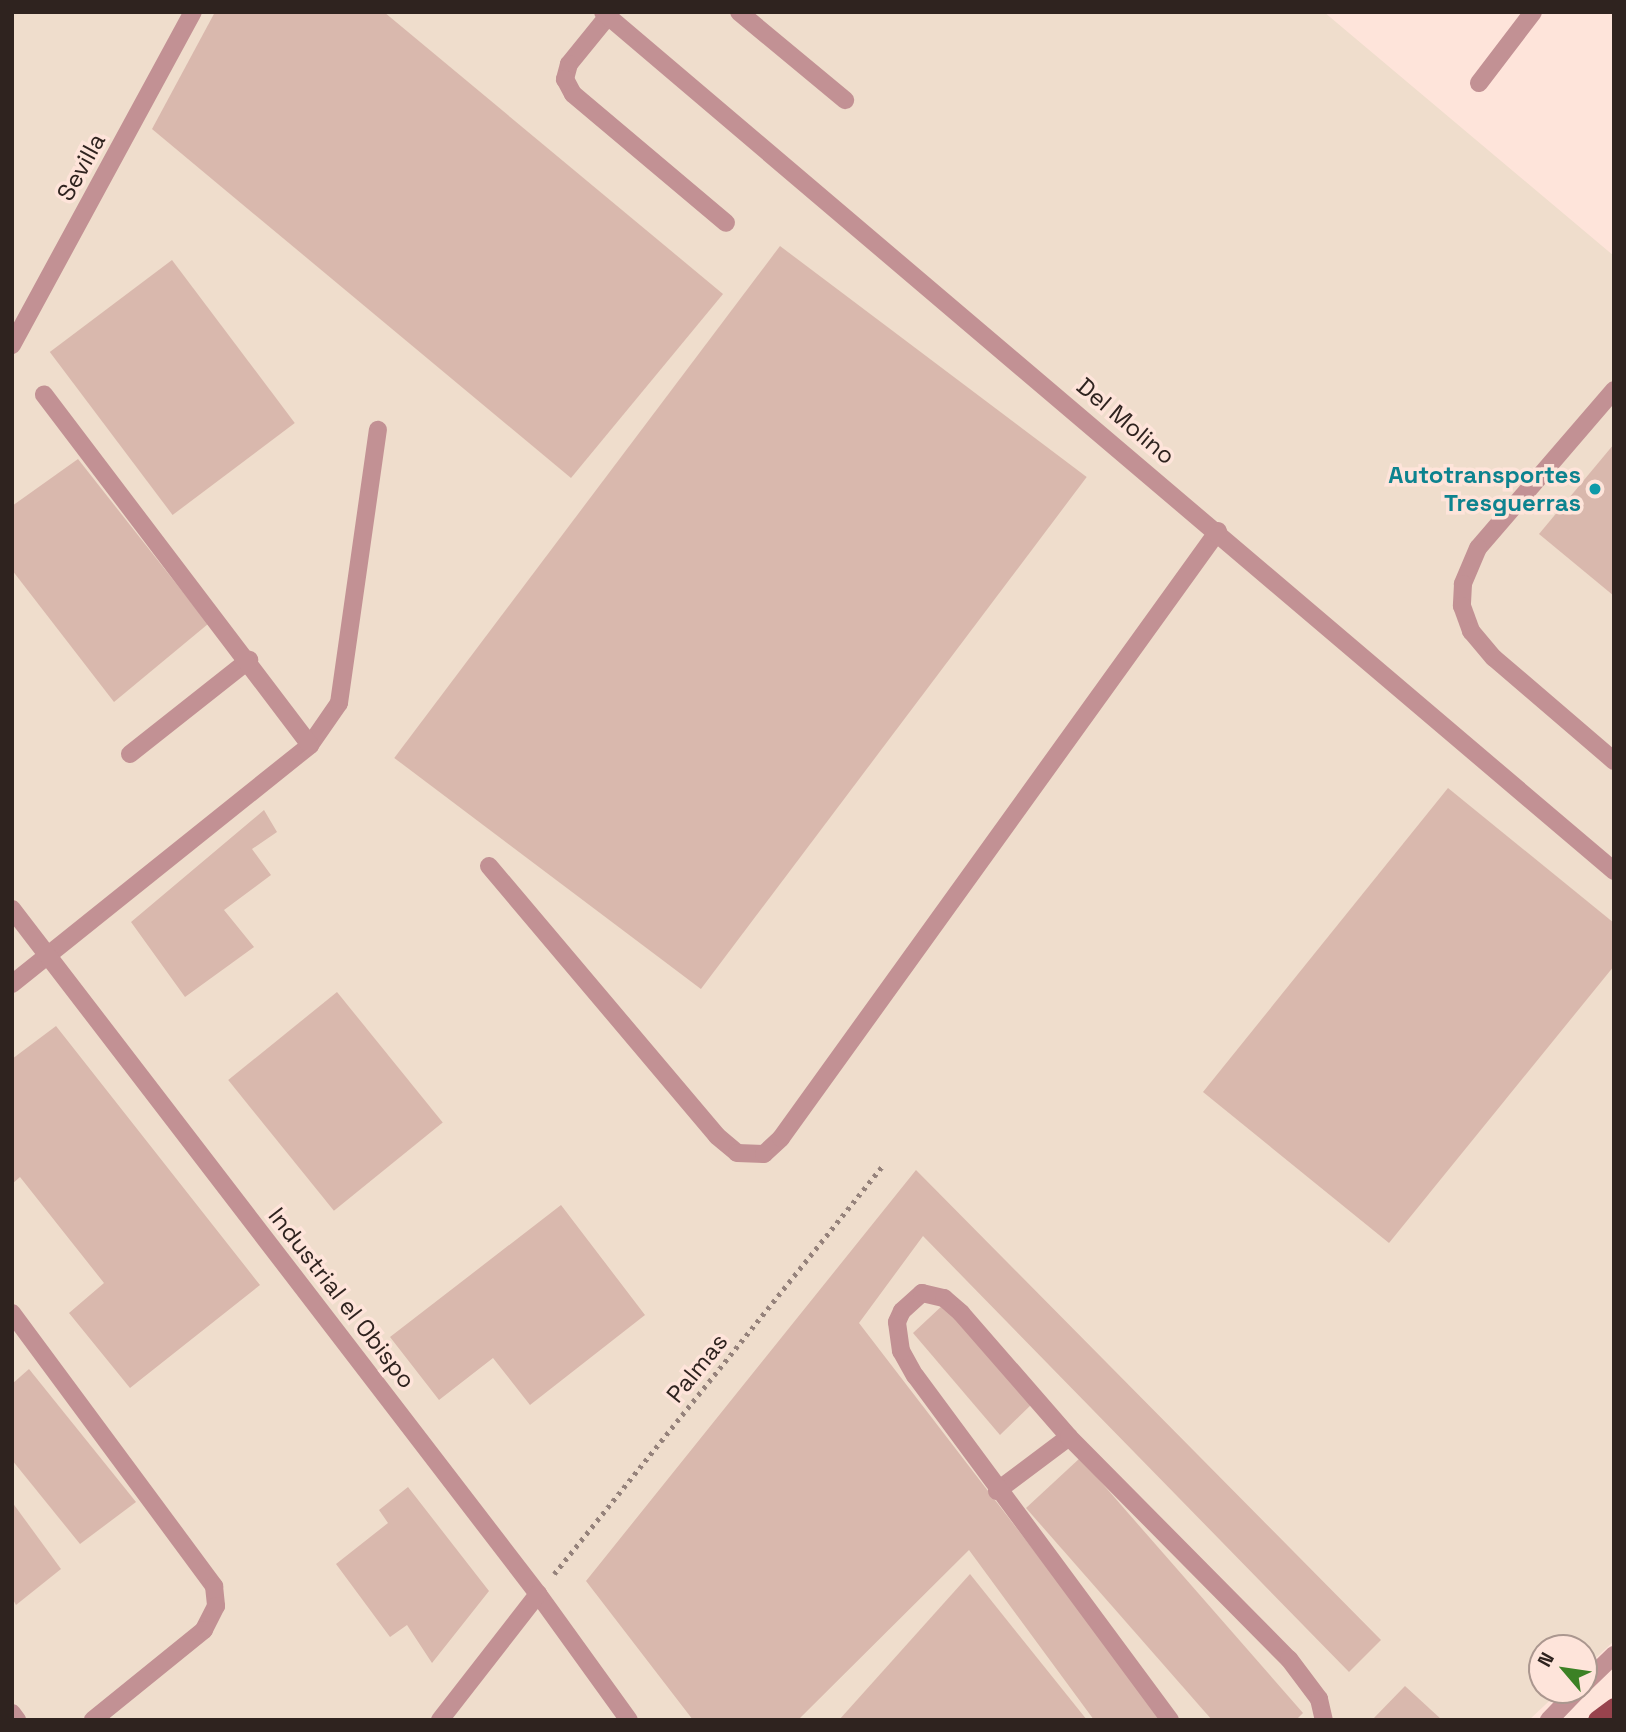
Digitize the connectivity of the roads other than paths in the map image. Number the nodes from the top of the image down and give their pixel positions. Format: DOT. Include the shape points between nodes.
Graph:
graph roads {
  1 [pos="193,12"];
  2 [pos="739,12"];
  3 [pos="1533,12"];
  4 [pos="606,14"];
  5 [pos="1479,83"];
  6 [pos="845,100"];
  7 [pos="726,223"];
  8 [pos="12,345"];
  9 [pos="1614,390"];
  10 [pos="44,395"];
  11 [pos="378,430"];
  12 [pos="1218,531"];
  13 [pos="248,660"];
  14 [pos="310,745"];
  15 [pos="130,754"];
  16 [pos="1614,761"];
  17 [pos="489,866"];
  18 [pos="1614,871"];
  19 [pos="12,909"];
  20 [pos="47,956"];
  21 [pos="12,984"];
  22 [pos="12,1313"];
  23 [pos="1069,1437"];
  24 [pos="997,1491"];
  25 [pos="538,1594"];
  26 [pos="1614,1655"];
  27 [pos="1598,1670"];
  28 [pos="1564,1704"];
  29 [pos="1614,1707"];
  30 [pos="12,1713"];
  31 [pos="17,1720"];
  32 [pos="93,1720"];
  33 [pos="440,1720"];
  34 [pos="629,1720"];
  35 [pos="1170,1720"];
  36 [pos="1324,1720"];
  37 [pos="1549,1720"];
  38 [pos="1597,1720"];
  1 -- 8 [label="street, Sevilla"];
  2 -- 6 [label="street"];
  3 -- 5 [label="street"];
  4 -- 7 [label="street" via="569,64 565,79 573,94"];
  4 -- 12 [label="street, Del Molino"];
  9 -- 16 [label="street" via="1478,548 1465,574 1462,606 1471,631 1494,658"];
  10 -- 13 [label="street"];
  11 -- 14 [label="street" via="339,703"];
  12 -- 17 [label="street" via="781,1138 764,1154 737,1153 718,1136"];
  12 -- 18 [label="street, Del Molino" via="1402,694"];
  13 -- 14 [label="street"];
  13 -- 15 [label="street"];
  14 -- 20 [label="street"];
  19 -- 20 [label="street, Industrial el Obispo"];
  20 -- 21 [label="street"];
  20 -- 25 [label="street, Industrial el Obispo"];
  22 -- 32 [label="street" via="214,1586 216,1606 204,1630"];
  23 -- 24 [label="street"];
  23 -- 24 [label="street" via="944,1298 922,1293 897,1322 901,1352"];
  23 -- 36 [label="street" via="1289,1659 1319,1699"];
  24 -- 35 [label="street"];
  25 -- 33 [label="street"];
  25 -- 34 [label="street, Industrial el Obispo"];
  26 -- 27 [label="street"];
  28 -- 37 [label="street"];
  29 -- 38 [label="main road"];
  30 -- 31 [label="street"];
}
